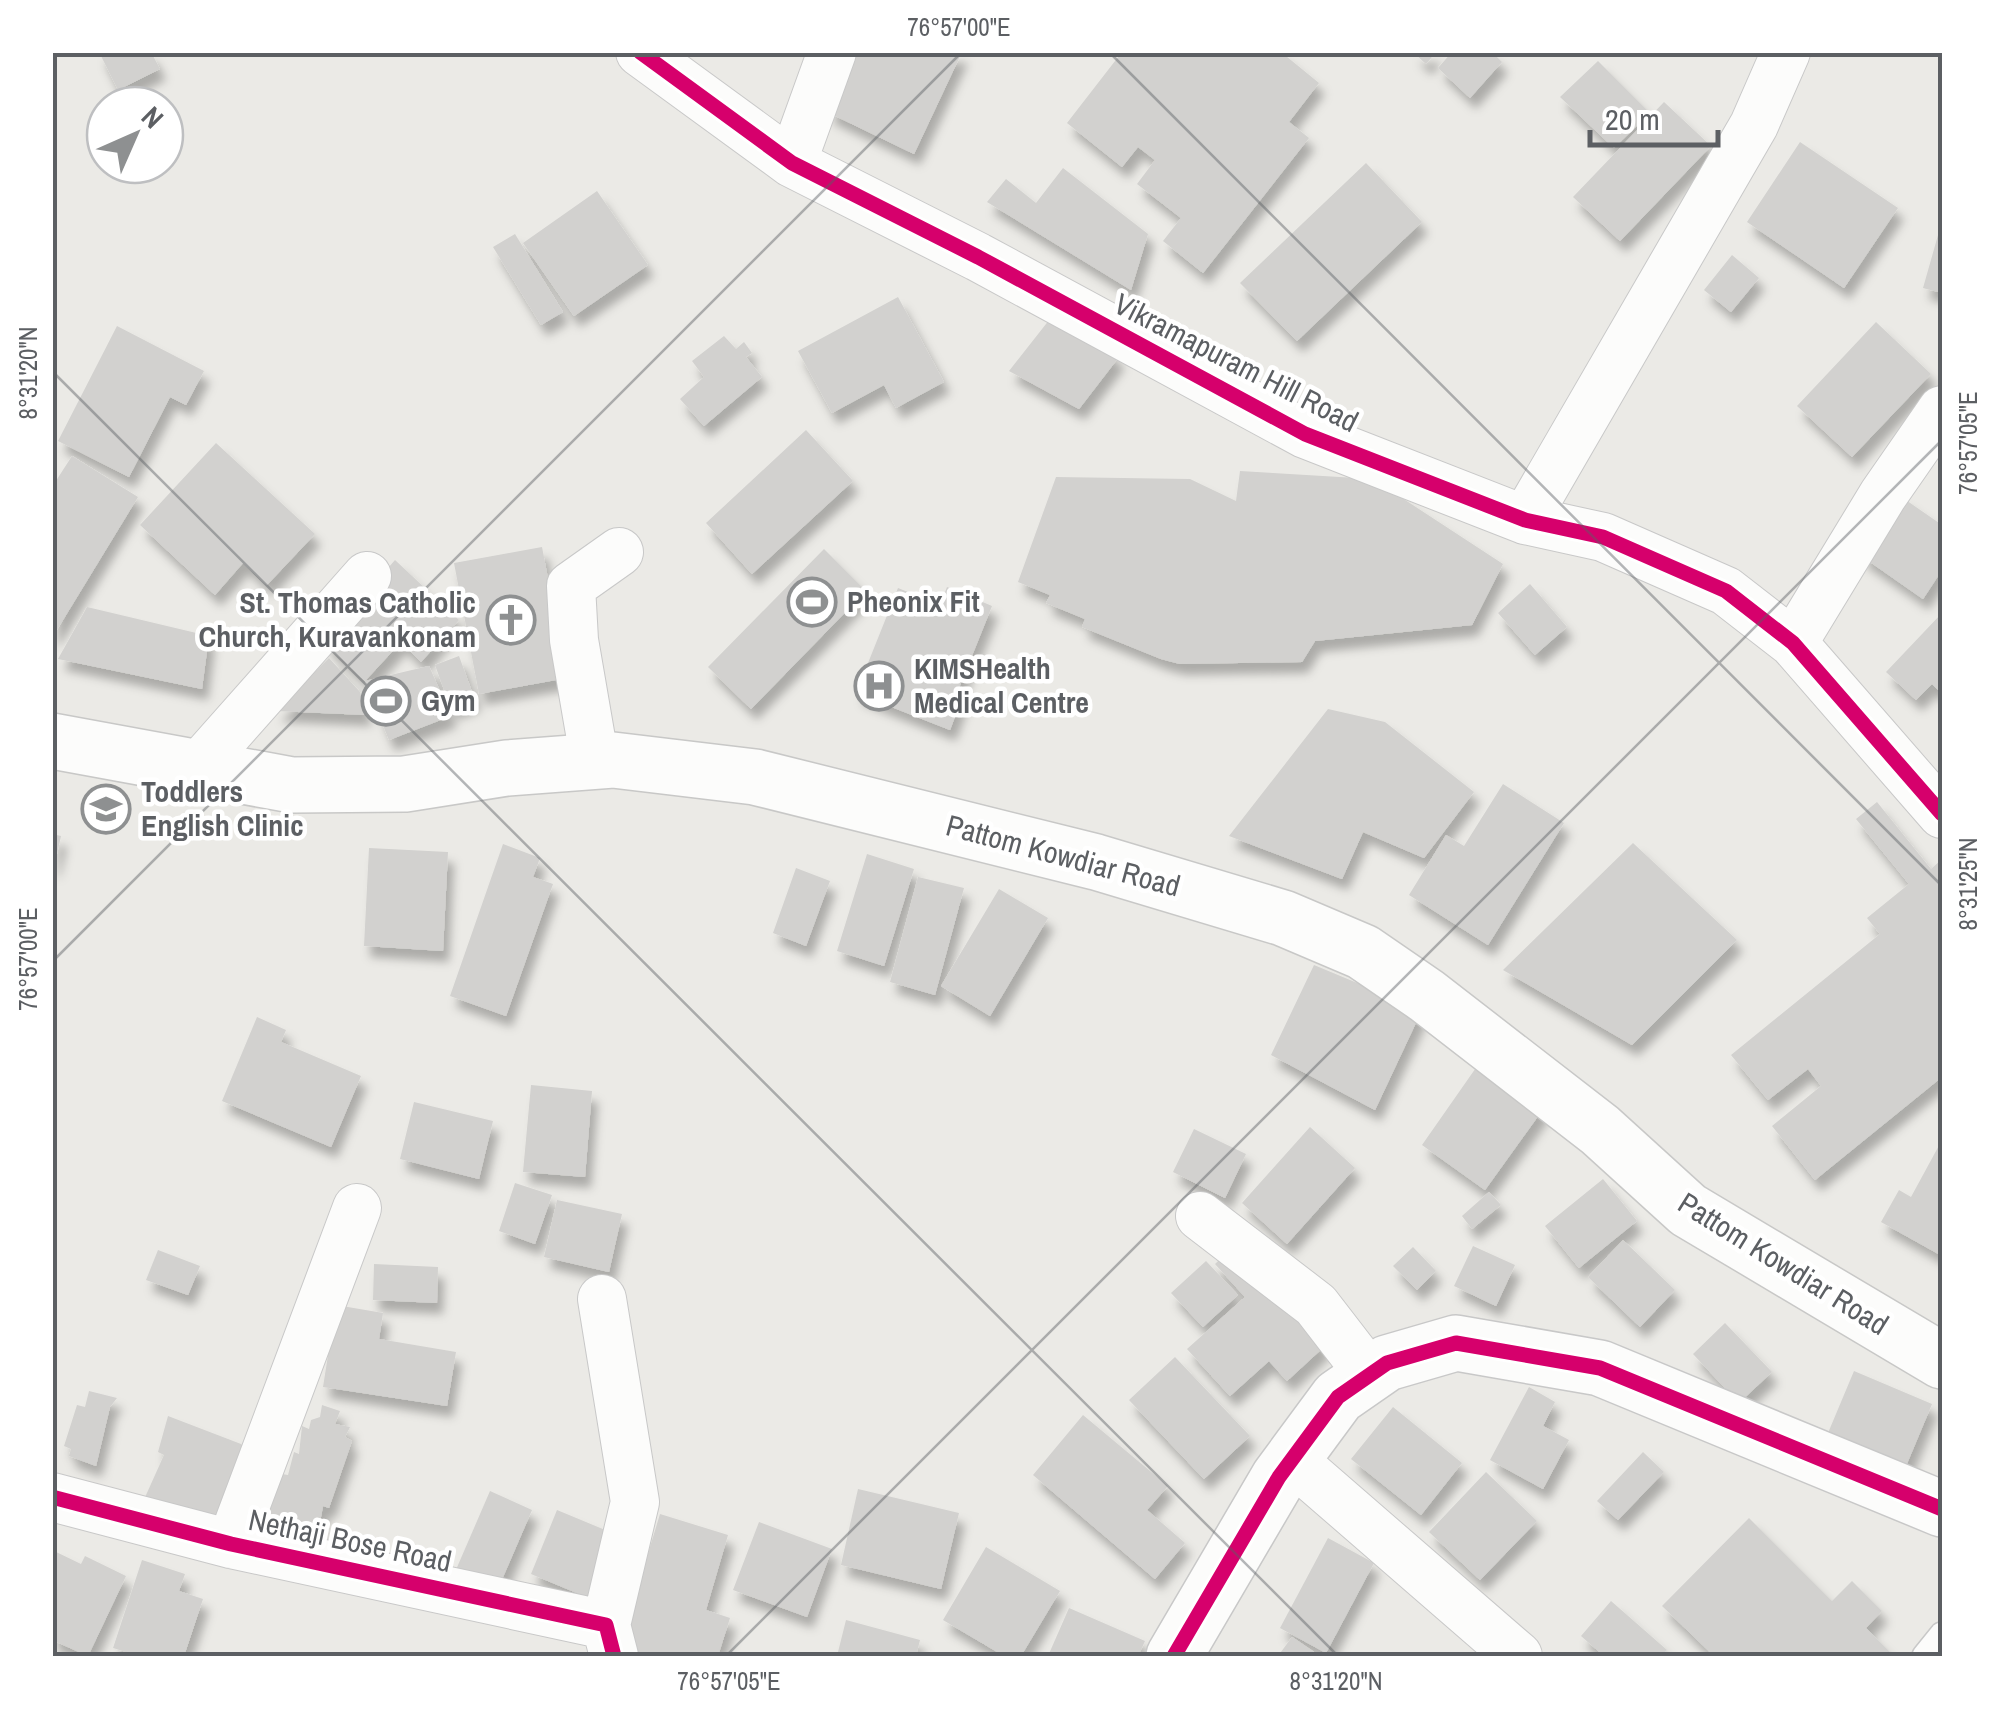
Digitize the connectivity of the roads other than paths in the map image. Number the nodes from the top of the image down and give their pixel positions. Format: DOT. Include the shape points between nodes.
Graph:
graph roads {
  1 [pos="640,52"];
  2 [pos="832,52"];
  3 [pos="1786,52"];
  4 [pos="792,163"];
  5 [pos="1942,410"];
  6 [pos="1525,520"];
  7 [pos="619,552"];
  8 [pos="367,576"];
  9 [pos="1793,643"];
  10 [pos="52,740"];
  11 [pos="596,762"];
  12 [pos="198,768"];
  13 [pos="1933,785"];
  14 [pos="357,1208"];
  15 [pos="1200,1216"];
  16 [pos="602,1300"];
  17 [pos="1942,1361"];
  18 [pos="1370,1375"];
  19 [pos="1292,1460"];
  20 [pos="52,1497"];
  21 [pos="1942,1509"];
  22 [pos="231,1544"];
  23 [pos="1942,1635"];
  24 [pos="610,1641"];
  25 [pos="1174,1656"];
  26 [pos="1518,1656"];
  27 [pos="1925,1656"];
  1 -- 4 [label="street, Vikramapuram Hill Road"];
  2 -- 4 [label="street"];
  3 -- 6 [label="street" via="1754,125"];
  4 -- 6 [label="street, Vikramapuram Hill Road" via="1305,434"];
  5 -- 9 [label="street"];
  6 -- 9 [label="street, Vikramapuram Hill Road" via="1603,537 1726,591"];
  7 -- 11 [label="street" via="571,586"];
  8 -- 12 [label="street"];
  9 -- 13 [label="street, Vikramapuram Hill Road"];
  10 -- 12 [label="main road, Pattom Kowdiar Road"];
  11 -- 12 [label="main road, Pattom Kowdiar Road" via="405,784 292,785"];
  11 -- 17 [label="main road, Pattom Kowdiar Road" via="774,782 1096,862 1284,918 1363,952 1600,1130 1688,1210"];
  14 -- 22 [label="street"];
  15 -- 18 [label="street" via="1316,1305"];
  16 -- 24 [label="street" via="635,1502"];
  18 -- 19 [label="main road" via="1338,1397"];
  18 -- 21 [label="main road" via="1387,1363 1456,1344 1600,1368"];
  19 -- 25 [label="main road"];
  19 -- 26 [label="street"];
  20 -- 22 [label="street, Nethaji Bose Road"];
  22 -- 24 [label="street, Nethaji Bose Road"];
  23 -- 27 [label="lane"];
}
